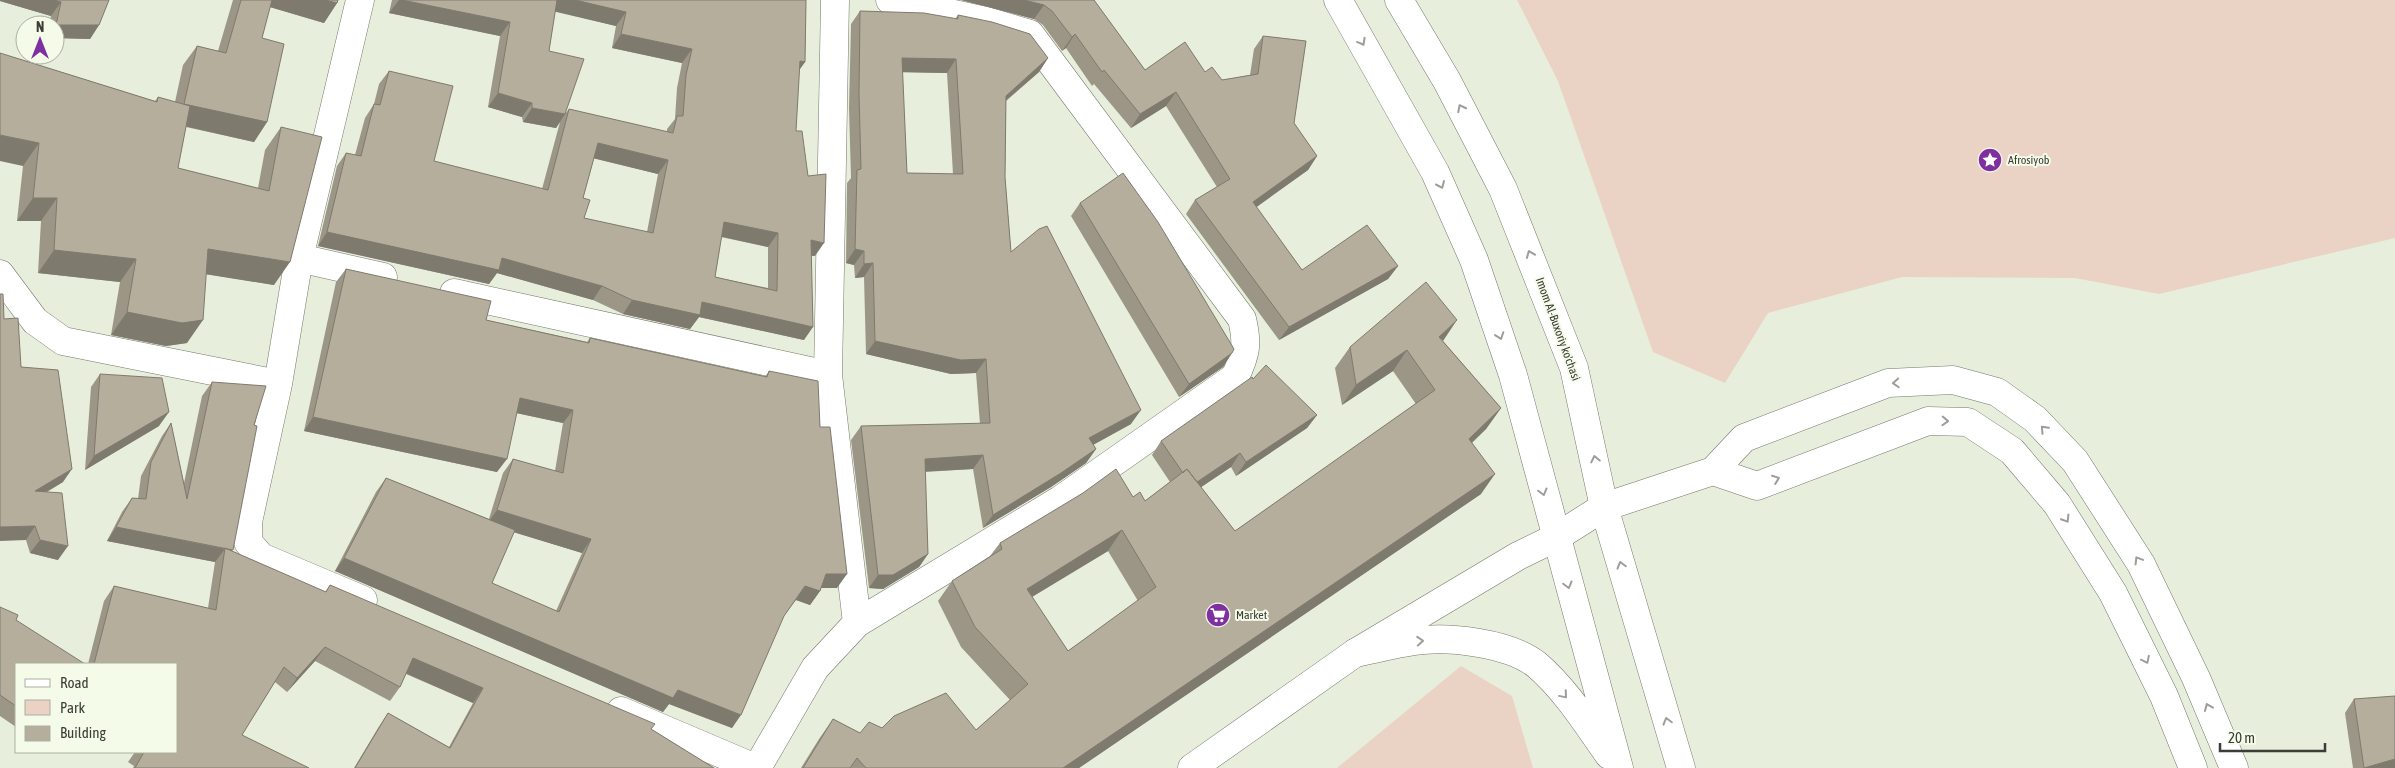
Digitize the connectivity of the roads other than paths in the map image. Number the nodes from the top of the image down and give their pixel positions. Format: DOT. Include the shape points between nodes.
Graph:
graph roads {
  1 [pos="360,0"];
  2 [pos="835,0"];
  3 [pos="890,0"];
  4 [pos="1338,0"];
  5 [pos="1399,0"];
  6 [pos="299,258"];
  7 [pos="0,274"];
  8 [pos="405,282"];
  9 [pos="434,288"];
  10 [pos="828,375"];
  11 [pos="278,384"];
  12 [pos="1714,470"];
  13 [pos="1604,507"];
  14 [pos="1555,538"];
  15 [pos="389,612"];
  16 [pos="857,623"];
  17 [pos="1355,653"];
  18 [pos="600,702"];
  19 [pos="756,768"];
  20 [pos="1192,768"];
  21 [pos="1619,768"];
  22 [pos="1681,768"];
  23 [pos="2193,768"];
  24 [pos="2234,768"];
  1 -- 6 [label="street"];
  2 -- 10 [label="street"];
  3 -- 16 [label="street" via="1030,34 1242,319 1246,356 1235,377 1060,500"];
  4 -- 14 [label="street, one-way" via="1435,172 1474,260 1513,375"];
  13 -- 5 [label="street, Imom Al-Buxoriy ko'chasi, one-way" via="1574,368 1548,297 1503,189 1448,81"];
  6 -- 8 [label="street"];
  6 -- 11 [label="street"];
  7 -- 11 [label="street" via="35,321 63,341"];
  9 -- 10 [label="street"];
  10 -- 16 [label="street"];
  11 -- 15 [label="street" via="248,522 248,542 261,557"];
  12 -- 13 [label="street"];
  12 -- 23 [label="street, one-way" via="1757,486 1928,421 1968,422 2012,451 2056,504 2113,593 2164,696"];
  24 -- 12 [label="street, one-way" via="2196,678 2141,564 2075,461 2035,419 1998,392 1953,380 1888,383 1744,438"];
  13 -- 14 [label="street"];
  22 -- 13 [label="street, Imom Al-Buxoriy ko'chasi, one-way"];
  14 -- 17 [label="street" via="1518,556"];
  14 -- 21 [label="street, one-way"];
  16 -- 19 [label="street" via="815,668"];
  17 -- 20 [label="street"];
  17 -- 21 [label="street, one-way" via="1416,640 1451,640 1509,650 1535,664 1550,678"];
  18 -- 19 [label="street"];
}
